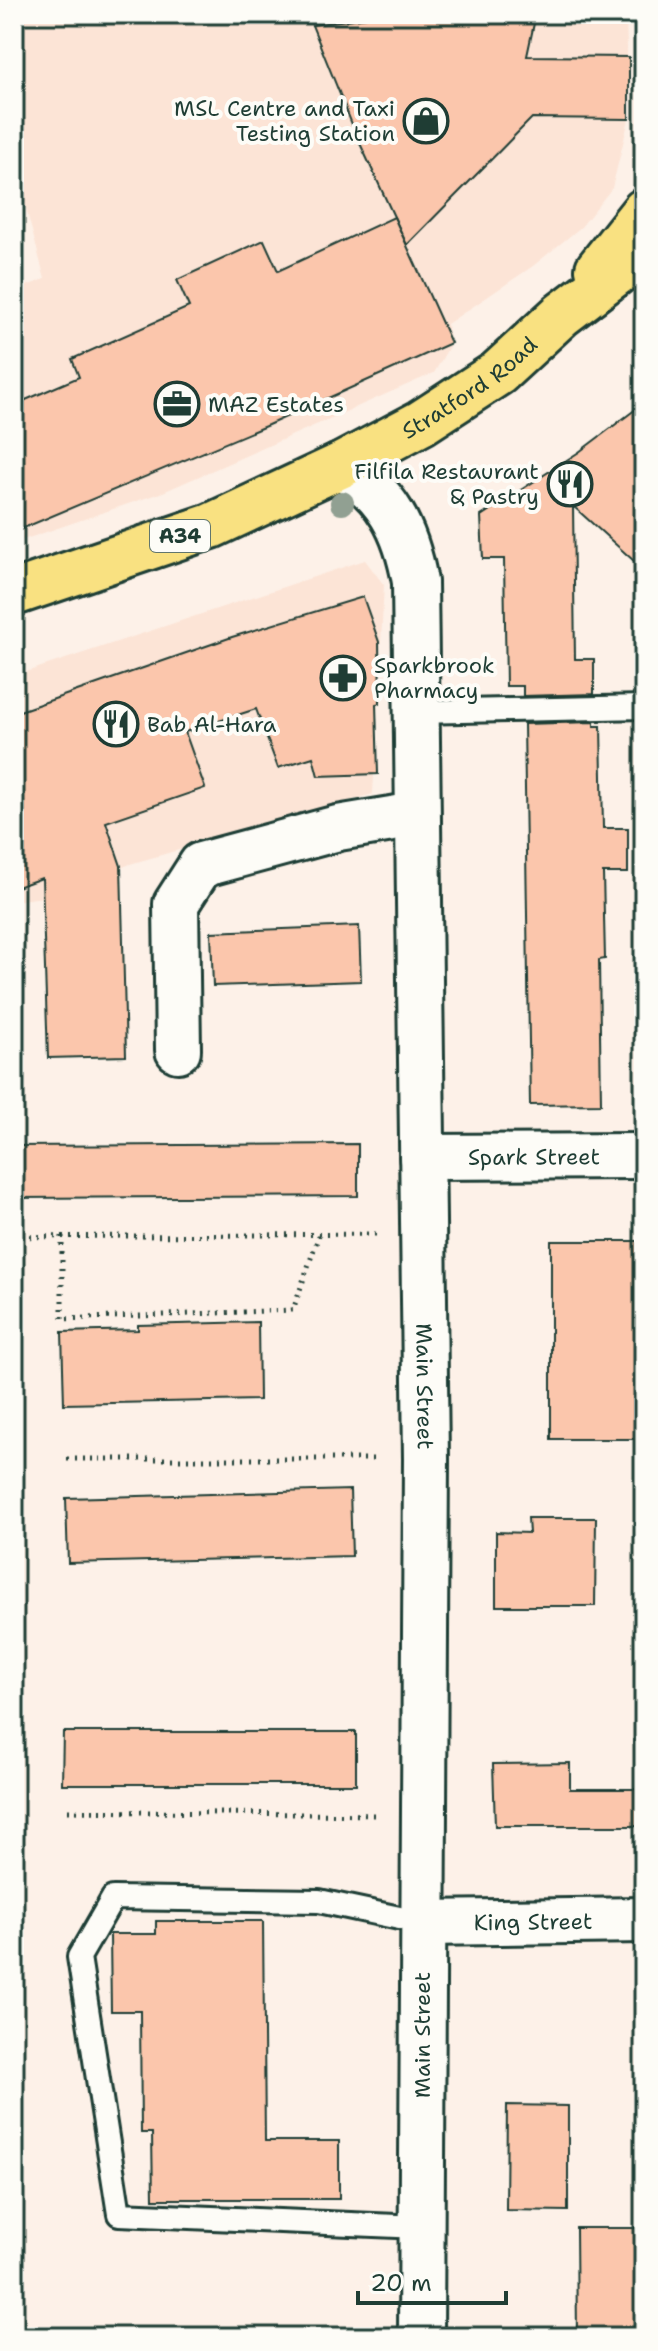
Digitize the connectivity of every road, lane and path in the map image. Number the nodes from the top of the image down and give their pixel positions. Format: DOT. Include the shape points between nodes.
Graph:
graph roads {
  1 [pos="644,211"];
  2 [pos="644,252"];
  3 [pos="561,315"];
  4 [pos="340,466"];
  5 [pos="14,593"];
  6 [pos="644,707"];
  7 [pos="416,712"];
  8 [pos="416,815"];
  9 [pos="178,1050"];
  10 [pos="644,1156"];
  11 [pos="422,1157"];
  12 [pos="421,1232"];
  13 [pos="319,1235"];
  14 [pos="62,1236"];
  15 [pos="14,1237"];
  16 [pos="67,1459"];
  17 [pos="426,1459"];
  18 [pos="68,1811"];
  19 [pos="423,1815"];
  20 [pos="644,1920"];
  21 [pos="423,1923"];
  22 [pos="421,2227"];
  23 [pos="421,2337"];
  1 -- 3 [label="highway, Stratford Road / A34"];
  2 -- 3 [label="highway, Stratford Road / A34"];
  3 -- 4 [label="highway, Stratford Road / A34" via="498,373 421,423"];
  4 -- 5 [label="highway, Stratford Road / A34" via="211,526"];
  4 -- 7 [label="street, Main Street" via="366,480 390,510 410,552"];
  6 -- 7 [label="lane"];
  7 -- 8 [label="street, Main Street"];
  8 -- 9 [label="street" via="338,828 201,865 176,904"];
  8 -- 11 [label="street, Main Street"];
  10 -- 11 [label="street, Spark Street"];
  11 -- 12 [label="street, Main Street"];
  12 -- 13 [label="path"];
  12 -- 17 [label="street, Main Street"];
  13 -- 14 [label="path"];
  13 -- 14 [label="path" via="293,1310 62,1319"];
  14 -- 15 [label="path"];
  16 -- 17 [label="path"];
  17 -- 19 [label="street, Main Street"];
  18 -- 19 [label="path"];
  19 -- 21 [label="street, Main Street"];
  20 -- 21 [label="street, King Street"];
  21 -- 22 [label="street, Main Street"];
  21 -- 22 [label="lane" via="319,1901 113,1898 79,1957 119,2214"];
  22 -- 23 [label="street, Main Street"];
}
